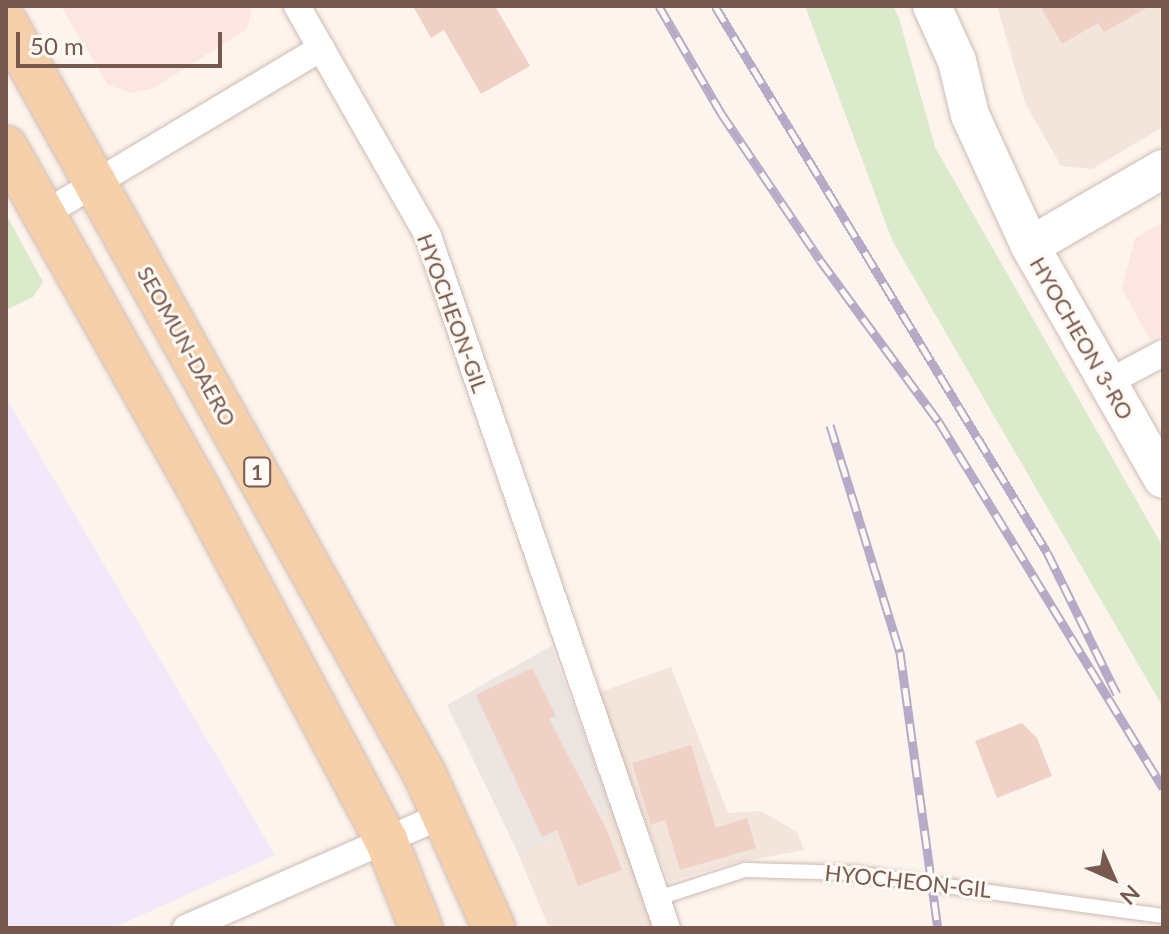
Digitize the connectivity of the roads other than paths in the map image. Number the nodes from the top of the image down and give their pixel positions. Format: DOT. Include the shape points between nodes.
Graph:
graph roads {
  1 [pos="297,6"];
  2 [pos="932,6"];
  3 [pos="6,23"];
  4 [pos="321,48"];
  5 [pos="6,147"];
  6 [pos="1163,169"];
  7 [pos="96,183"];
  8 [pos="44,214"];
  9 [pos="1030,246"];
  10 [pos="1163,353"];
  11 [pos="1107,383"];
  12 [pos="1163,479"];
  13 [pos="444,815"];
  14 [pos="386,840"];
  15 [pos="655,899"];
  16 [pos="1163,916"];
  17 [pos="186,928"];
  18 [pos="421,928"];
  19 [pos="494,928"];
  20 [pos="667,928"];
  1 -- 4 [label="street, HYOCHEON-GIL"];
  2 -- 9 [label="street" via="957,61 970,115"];
  3 -- 7 [label="main road, SEOMUN-DAERO / 1"];
  4 -- 7 [label="street"];
  4 -- 15 [label="street, HYOCHEON-GIL" via="428,236"];
  5 -- 8 [label="main road"];
  6 -- 9 [label="street, HYOCHEON 3-RO"];
  7 -- 8 [label="street"];
  7 -- 13 [label="main road, SEOMUN-DAERO / 1"];
  8 -- 14 [label="main road"];
  9 -- 11 [label="street, HYOCHEON 3-RO"];
  10 -- 11 [label="street"];
  11 -- 12 [label="street, HYOCHEON 3-RO"];
  13 -- 14 [label="street"];
  13 -- 19 [label="main road, SEOMUN-DAERO / 1"];
  14 -- 17 [label="street"];
  14 -- 18 [label="main road"];
  15 -- 16 [label="lane, HYOCHEON-GIL" via="745,870 853,873"];
  15 -- 20 [label="street, HYOCHEON-GIL"];
}
